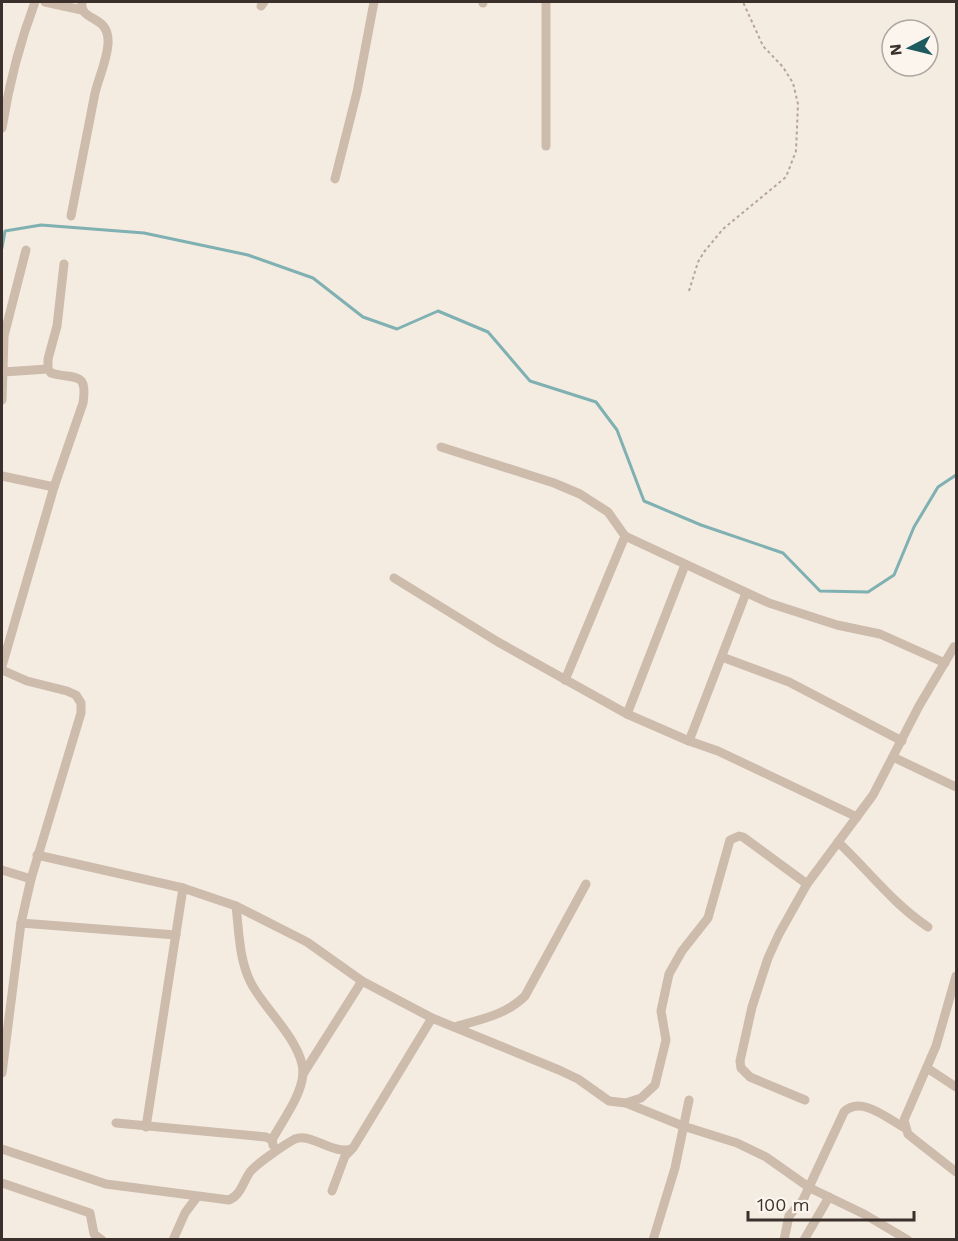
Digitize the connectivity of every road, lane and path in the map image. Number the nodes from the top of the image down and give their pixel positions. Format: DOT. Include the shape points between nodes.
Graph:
graph roads {
  1 [pos="35,2"];
  2 [pos="45,2"];
  3 [pos="374,2"];
  4 [pos="546,2"];
  5 [pos="743,2"];
  6 [pos="82,6"];
  7 [pos="2,128"];
  8 [pos="546,146"];
  9 [pos="335,179"];
  10 [pos="72,216"];
  11 [pos="26,250"];
  12 [pos="64,264"];
  13 [pos="689,291"];
  14 [pos="48,369"];
  15 [pos="3,372"];
  16 [pos="2,400"];
  17 [pos="441,447"];
  18 [pos="2,476"];
  19 [pos="54,487"];
  20 [pos="625,536"];
  21 [pos="685,565"];
  22 [pos="394,578"];
  23 [pos="747,593"];
  24 [pos="956,646"];
  25 [pos="722,657"];
  26 [pos="945,663"];
  27 [pos="2,668"];
  28 [pos="565,680"];
  29 [pos="627,714"];
  30 [pos="689,741"];
  31 [pos="902,741"];
  32 [pos="893,757"];
  33 [pos="957,787"];
  34 [pos="857,816"];
  35 [pos="838,842"];
  36 [pos="37,855"];
  37 [pos="2,870"];
  38 [pos="30,879"];
  39 [pos="586,884"];
  40 [pos="807,884"];
  41 [pos="183,888"];
  42 [pos="236,906"];
  43 [pos="21,923"];
  44 [pos="928,927"];
  45 [pos="176,935"];
  46 [pos="957,976"];
  47 [pos="363,981"];
  48 [pos="947,1010"];
  49 [pos="957,1015"];
  50 [pos="5,1018"];
  51 [pos="432,1018"];
  52 [pos="455,1027"];
  53 [pos="927,1068"];
  54 [pos="2,1073"];
  55 [pos="303,1074"];
  56 [pos="957,1088"];
  57 [pos="689,1100"];
  58 [pos="805,1100"];
  59 [pos="626,1103"];
  60 [pos="116,1123"];
  61 [pos="683,1126"];
  62 [pos="146,1127"];
  63 [pos="905,1128"];
  64 [pos="272,1140"];
  65 [pos="353,1148"];
  66 [pos="2,1149"];
  67 [pos="273,1155"];
  68 [pos="957,1172"];
  69 [pos="2,1183"];
  70 [pos="810,1188"];
  71 [pos="332,1191"];
  72 [pos="197,1197"];
  73 [pos="829,1197"];
  74 [pos="102,1239"];
  75 [pos="173,1239"];
  76 [pos="652,1239"];
  77 [pos="783,1239"];
  78 [pos="804,1239"];
  79 [pos="908,1239"];
  1 -- 7 [label="street" via="12,75"];
  2 -- 6 [label="street"];
  3 -- 9 [label="street"];
  4 -- 8 [label="street"];
  5 -- 13 [label="path" via="763,46 793,83 798,104 796,152 786,177 723,230 704,252"];
  6 -- 10 [label="street" via="85,14 106,29 108,46"];
  11 -- 15 [label="street" via="3,336"];
  12 -- 14 [label="street"];
  14 -- 15 [label="street"];
  14 -- 19 [label="street" via="51,373 77,377 84,383 85,391"];
  15 -- 16 [label="street"];
  17 -- 20 [label="street" via="580,495 608,512"];
  18 -- 19 [label="street"];
  19 -- 27 [label="street"];
  20 -- 21 [label="street"];
  20 -- 28 [label="street"];
  21 -- 23 [label="street"];
  21 -- 29 [label="street"];
  22 -- 28 [label="street"];
  23 -- 25 [label="street"];
  23 -- 26 [label="street" via="801,615 880,634"];
  24 -- 26 [label="street"];
  25 -- 30 [label="street"];
  25 -- 31 [label="street" via="789,682"];
  26 -- 31 [label="street"];
  27 -- 36 [label="street" via="40,685 67,691 81,703"];
  28 -- 29 [label="street"];
  29 -- 30 [label="street"];
  30 -- 34 [label="street"];
  31 -- 32 [label="street"];
  32 -- 33 [label="street"];
  32 -- 34 [label="street"];
  34 -- 35 [label="street"];
  35 -- 40 [label="street"];
  35 -- 44 [label="street" via="907,913"];
  36 -- 38 [label="street"];
  36 -- 41 [label="street"];
  37 -- 38 [label="street"];
  38 -- 43 [label="street"];
  39 -- 52 [label="street" via="525,996 501,1013"];
  40 -- 58 [label="street" via="768,958 740,1061 750,1077"];
  40 -- 59 [label="street" via="742,837 730,840 708,918 669,974 661,1011 666,1040 655,1085 641,1098"];
  41 -- 42 [label="street"];
  41 -- 45 [label="street"];
  42 -- 47 [label="street" via="307,942"];
  42 -- 55 [label="street" via="244,968 250,983 293,1044"];
  43 -- 45 [label="street"];
  43 -- 50 [label="street"];
  45 -- 62 [label="street"];
  46 -- 48 [label="street"];
  47 -- 51 [label="street"];
  47 -- 55 [label="street"];
  48 -- 49 [label="street"];
  48 -- 53 [label="street"];
  50 -- 54 [label="street"];
  51 -- 52 [label="street"];
  51 -- 65 [label="street"];
  52 -- 59 [label="street" via="578,1079 609,1101"];
  53 -- 56 [label="street"];
  53 -- 63 [label="street" via="906,1113"];
  55 -- 64 [label="street"];
  57 -- 61 [label="street"];
  59 -- 61 [label="street"];
  60 -- 62 [label="street"];
  61 -- 70 [label="street" via="766,1157"];
  61 -- 76 [label="street" via="675,1168"];
  62 -- 64 [label="street"];
  63 -- 68 [label="street"];
  63 -- 70 [label="street" via="866,1107 848,1107"];
  64 -- 67 [label="street"];
  65 -- 67 [label="street" via="345,1151 300,1138"];
  65 -- 71 [label="street" via="345,1156"];
  66 -- 72 [label="street" via="106,1184"];
  67 -- 72 [label="street" via="251,1170 233,1198 224,1201"];
  69 -- 74 [label="street" via="90,1213 94,1234"];
  70 -- 73 [label="street"];
  70 -- 77 [label="street" via="789,1216"];
  72 -- 75 [label="street"];
  73 -- 78 [label="street"];
  73 -- 79 [label="street"];
}
